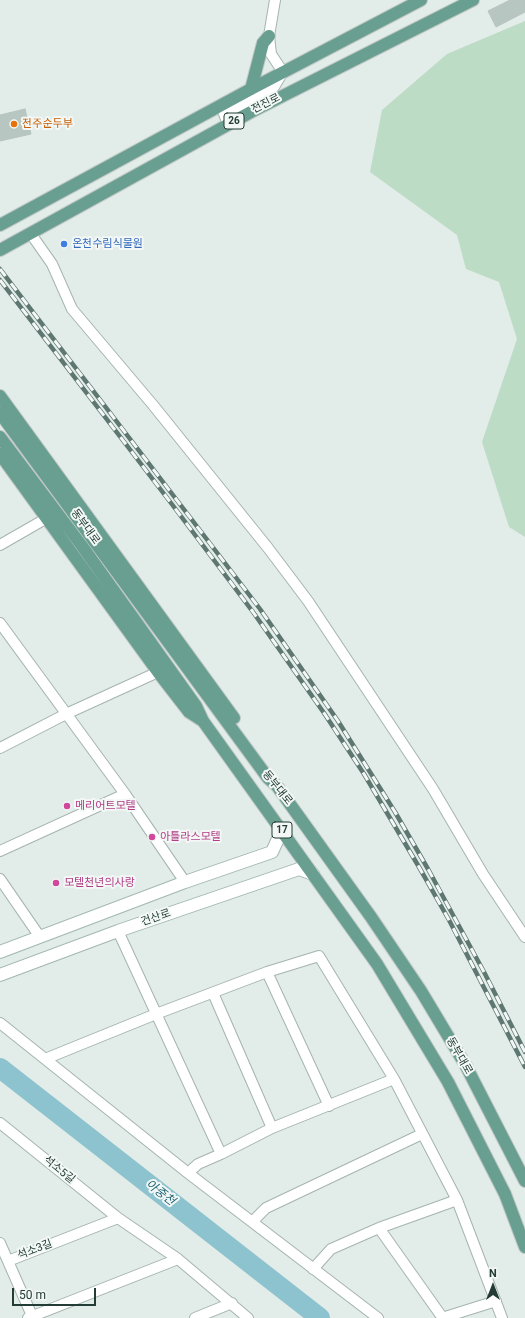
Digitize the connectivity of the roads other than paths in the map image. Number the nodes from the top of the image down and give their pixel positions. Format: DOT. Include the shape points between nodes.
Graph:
graph roads {
  1 [pos="275,0"];
  2 [pos="421,0"];
  3 [pos="473,0"];
  4 [pos="269,36"];
  5 [pos="283,72"];
  6 [pos="251,88"];
  7 [pos="228,124"];
  8 [pos="0,225"];
  9 [pos="31,234"];
  10 [pos="0,250"];
  11 [pos="0,396"];
  12 [pos="0,413"];
  13 [pos="0,437"];
  14 [pos="0,454"];
  15 [pos="47,518"];
  16 [pos="0,545"];
  17 [pos="0,623"];
  18 [pos="158,672"];
  19 [pos="66,714"];
  20 [pos="203,721"];
  21 [pos="0,748"];
  22 [pos="277,786"];
  23 [pos="125,794"];
  24 [pos="282,830"];
  25 [pos="0,851"];
  26 [pos="313,874"];
  27 [pos="0,879"];
  28 [pos="185,882"];
  29 [pos="118,931"];
  30 [pos="40,936"];
  31 [pos="525,937"];
  32 [pos="0,952"];
  33 [pos="267,972"];
  34 [pos="0,975"];
  35 [pos="213,993"];
  36 [pos="156,1014"];
  37 [pos="0,1023"];
  38 [pos="45,1059"];
  39 [pos="394,1079"];
  40 [pos="329,1106"];
  41 [pos="0,1123"];
  42 [pos="272,1128"];
  43 [pos="422,1134"];
  44 [pos="221,1154"];
  45 [pos="188,1173"];
  46 [pos="525,1181"];
  47 [pos="457,1200"];
  48 [pos="118,1218"];
  49 [pos="252,1222"];
  50 [pos="379,1228"];
  51 [pos="0,1243"];
  52 [pos="525,1247"];
  53 [pos="178,1259"];
  54 [pos="8,1261"];
  55 [pos="313,1269"];
  56 [pos="496,1301"];
  57 [pos="232,1303"];
  58 [pos="31,1318"];
  59 [pos="195,1318"];
  60 [pos="248,1318"];
  61 [pos="378,1318"];
  62 [pos="442,1318"];
  63 [pos="502,1318"];
  1 -- 4 [label="street"];
  2 -- 5 [label="main road, 전진로 / 26"];
  3 -- 7 [label="main road, 전진로 / 26"];
  4 -- 5 [label="street" via="271,54"];
  4 -- 6 [label="main road" via="263,43"];
  5 -- 6 [label="main road, 전진로 / 26"];
  5 -- 7 [label="street" via="274,87 224,114"];
  6 -- 8 [label="main road, 전진로 / 26"];
  7 -- 9 [label="main road, 전진로 / 26"];
  9 -- 10 [label="main road, 전진로 / 26"];
  9 -- 31 [label="street" via="52,264 72,309 153,405 308,601 433,789 483,874"];
  11 -- 22 [label="main road" via="273,772"];
  12 -- 22 [label="main road, 동부대로 / 17" via="268,778"];
  13 -- 20 [label="main road, 동부대로 / 17" via="82,546 196,706"];
  14 -- 15 [label="main road, 동부대로"];
  15 -- 16 [label="street"];
  15 -- 18 [label="main road, 동부대로"];
  17 -- 19 [label="street"];
  18 -- 19 [label="street"];
  18 -- 20 [label="main road, 동부대로" via="189,712"];
  19 -- 21 [label="street"];
  19 -- 23 [label="street"];
  20 -- 24 [label="main road, 동부대로 / 17"];
  22 -- 46 [label="main road, 동부대로 / 17" via="371,917 420,991 466,1066"];
  23 -- 25 [label="street"];
  23 -- 28 [label="street"];
  24 -- 26 [label="main road, 동부대로 / 17"];
  24 -- 28 [label="street, 건산로" via="272,852"];
  26 -- 29 [label="street, 건산로" via="299,869"];
  26 -- 52 [label="main road, 동부대로 / 17" via="377,964 448,1082 505,1194"];
  27 -- 30 [label="street"];
  28 -- 30 [label="street, 건산로"];
  29 -- 34 [label="street, 건산로"];
  29 -- 36 [label="street"];
  30 -- 32 [label="street, 건산로"];
  33 -- 35 [label="street"];
  33 -- 39 [label="street" via="319,956"];
  33 -- 40 [label="street"];
  35 -- 36 [label="street"];
  35 -- 42 [label="street"];
  36 -- 38 [label="street"];
  36 -- 44 [label="street"];
  37 -- 38 [label="street"];
  38 -- 45 [label="street"];
  39 -- 40 [label="street"];
  39 -- 43 [label="street"];
  40 -- 42 [label="street"];
  41 -- 48 [label="street, 석소5길"];
  42 -- 44 [label="street"];
  43 -- 47 [label="street"];
  43 -- 49 [label="street" via="266,1208"];
  44 -- 45 [label="street" via="198,1164"];
  45 -- 49 [label="street"];
  47 -- 50 [label="street"];
  47 -- 56 [label="street"];
  48 -- 53 [label="street, 석소5길"];
  48 -- 54 [label="street, 석소3길"];
  49 -- 55 [label="street"];
  50 -- 55 [label="street" via="331,1249"];
  50 -- 62 [label="street"];
  51 -- 54 [label="street, 석소3길"];
  53 -- 57 [label="street, 석소5길"];
  53 -- 58 [label="street, 석소3길"];
  54 -- 58 [label="street, 석소3길"];
  55 -- 61 [label="street"];
  56 -- 62 [label="street"];
  56 -- 63 [label="street"];
  57 -- 59 [label="street"];
  57 -- 60 [label="street, 석소5길"];
}
